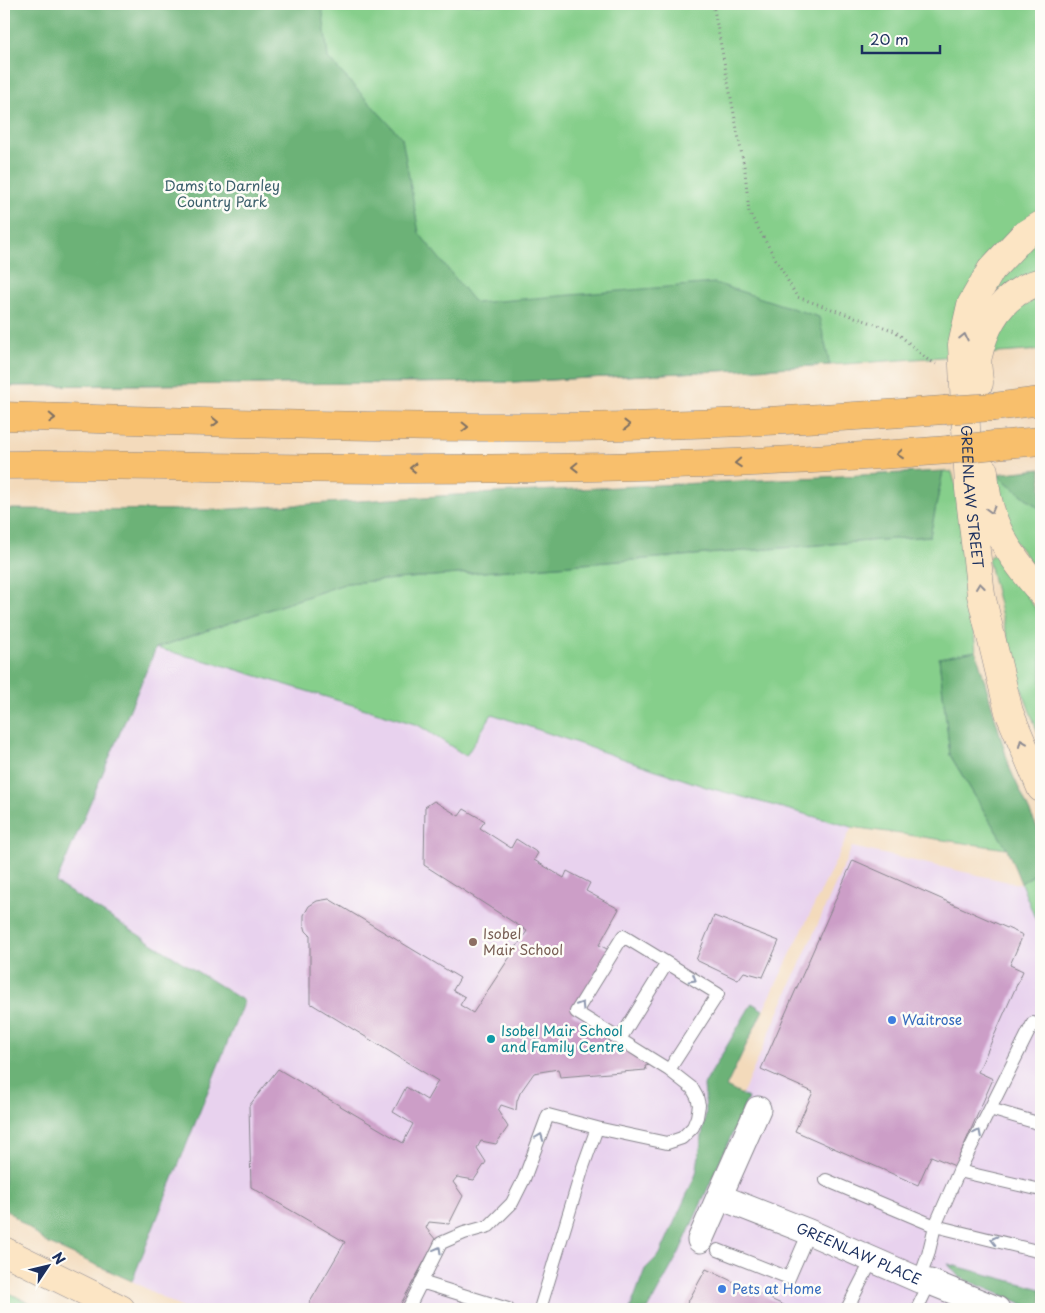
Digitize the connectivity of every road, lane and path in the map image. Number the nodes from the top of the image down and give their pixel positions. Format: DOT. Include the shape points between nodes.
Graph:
graph roads {
  1 [pos="713,4"];
  2 [pos="1041,225"];
  3 [pos="1041,282"];
  4 [pos="941,368"];
  5 [pos="1041,401"];
  6 [pos="4,416"];
  7 [pos="1041,441"];
  8 [pos="4,465"];
  9 [pos="1041,592"];
  10 [pos="1041,788"];
  11 [pos="666,962"];
  12 [pos="1041,1027"];
  13 [pos="620,1040"];
  14 [pos="669,1070"];
  15 [pos="758,1109"];
  16 [pos="990,1109"];
  17 [pos="1041,1124"];
  18 [pos="597,1128"];
  19 [pos="959,1171"];
  20 [pos="826,1180"];
  21 [pos="1041,1190"];
  22 [pos="720,1197"];
  23 [pos="935,1226"];
  24 [pos="810,1232"];
  25 [pos="709,1245"];
  26 [pos="4,1251"];
  27 [pos="1041,1252"];
  28 [pos="873,1258"];
  29 [pos="925,1281"];
  30 [pos="421,1282"];
  31 [pos="990,1308"];
  32 [pos="121,1309"];
  33 [pos="408,1309"];
  34 [pos="508,1309"];
  35 [pos="540,1309"];
  36 [pos="847,1309"];
  37 [pos="917,1309"];
  1 -- 4 [label="path" via="745,171 749,212 797,297 895,331"];
  10 -- 2 [label="main road, GREENLAW STREET, one-way" via="1010,712 981,595 968,489 962,345 971,306 991,270 1024,236"];
  3 -- 9 [label="main road, GREENLAW STREET, one-way" via="1011,295 990,321 978,357 986,492 993,519 1003,542"];
  6 -- 5 [label="highway, one-way, bridge" via="502,427 734,422 994,407"];
  7 -- 8 [label="highway, one-way, bridge" via="710,465 275,468"];
  11 -- 13 [label="lane"];
  13 -- 11 [label="lane, one-way" via="576,1012 623,936"];
  11 -- 14 [label="lane, one-way" via="718,994"];
  12 -- 16 [label="lane" via="1033,1023"];
  13 -- 14 [label="lane"];
  14 -- 18 [label="lane" via="692,1088 699,1105 693,1127 682,1138 667,1143"];
  15 -- 22 [label="street"];
  16 -- 17 [label="lane"];
  19 -- 16 [label="lane, one-way"];
  30 -- 18 [label="lane, one-way" via="441,1243 489,1226 512,1203 548,1114"];
  18 -- 35 [label="lane" via="582,1167"];
  19 -- 21 [label="lane"];
  19 -- 23 [label="lane"];
  20 -- 23 [label="lane"];
  22 -- 24 [label="street, GREENLAW PLACE"];
  22 -- 25 [label="street"];
  27 -- 23 [label="lane, one-way"];
  23 -- 29 [label="lane"];
  24 -- 25 [label="lane" via="788,1278"];
  24 -- 28 [label="street, GREENLAW PLACE"];
  26 -- 32 [label="main road"];
  28 -- 29 [label="street, GREENLAW PLACE"];
  28 -- 36 [label="lane"];
  29 -- 31 [label="street, GREENLAW PLACE"];
  29 -- 37 [label="lane"];
  30 -- 33 [label="lane"];
  30 -- 34 [label="lane"];
}
